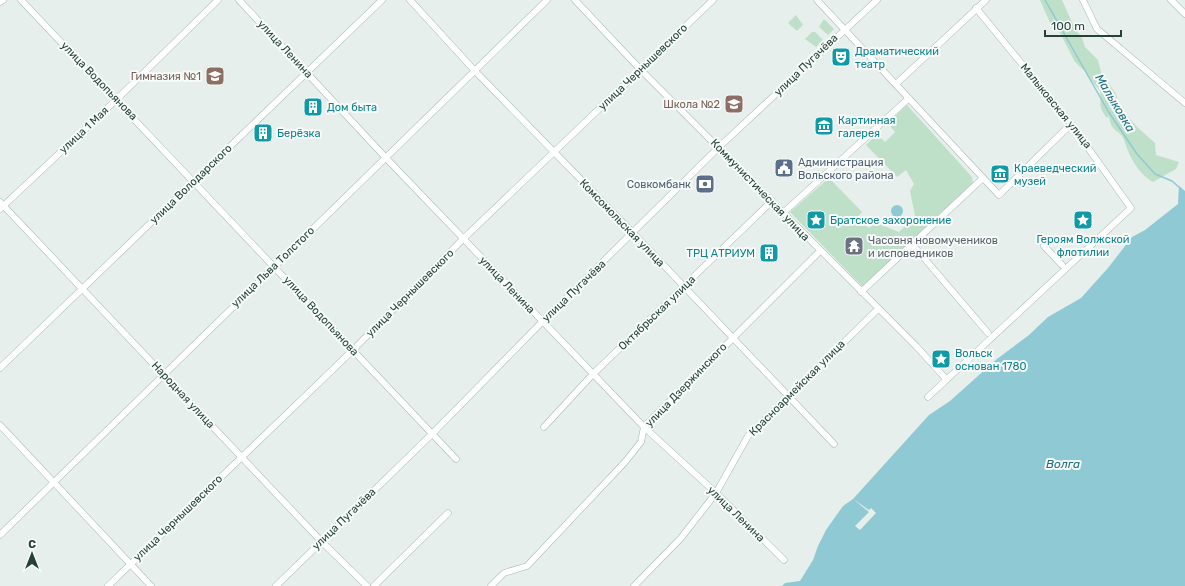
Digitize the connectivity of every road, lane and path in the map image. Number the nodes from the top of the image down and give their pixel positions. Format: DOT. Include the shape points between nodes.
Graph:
graph roads {
  1 [pos="3,0"];
  2 [pos="21,0"];
  3 [pos="218,0"];
  4 [pos="239,0"];
  5 [pos="382,0"];
  6 [pos="410,0"];
  7 [pos="547,0"];
  8 [pos="575,0"];
  9 [pos="713,0"];
  10 [pos="817,0"];
  11 [pos="876,0"];
  12 [pos="986,0"];
  13 [pos="1083,0"];
  14 [pos="1171,0"];
  15 [pos="0,2"];
  16 [pos="976,8"];
  17 [pos="1185,14"];
  18 [pos="844,29"];
  19 [pos="640,69"];
  20 [pos="475,71"];
  21 [pos="307,72"];
  22 [pos="896,84"];
  23 [pos="908,99"];
  24 [pos="116,100"];
  25 [pos="1185,103"];
  26 [pos="1071,124"];
  27 [pos="719,147"];
  28 [pos="554,153"];
  29 [pos="386,158"];
  30 [pos="983,178"];
  31 [pos="194,182"];
  32 [pos="772,201"];
  33 [pos="1,206"];
  34 [pos="783,213"];
  35 [pos="633,233"];
  36 [pos="463,239"];
  37 [pos="912,244"];
  38 [pos="1044,246"];
  39 [pos="820,252"];
  40 [pos="1062,265"];
  41 [pos="274,266"];
  42 [pos="82,288"];
  43 [pos="684,288"];
  44 [pos="861,292"];
  45 [pos="878,309"];
  46 [pos="542,322"];
  47 [pos="988,333"];
  48 [pos="733,338"];
  49 [pos="353,350"];
  50 [pos="0,368"];
  51 [pos="163,374"];
  52 [pos="593,374"];
  53 [pos="946,379"];
  54 [pos="787,396"];
  55 [pos="928,397"];
  56 [pos="0,425"];
  57 [pos="544,427"];
  58 [pos="644,427"];
  59 [pos="432,434"];
  60 [pos="834,444"];
  61 [pos="241,457"];
  62 [pos="456,459"];
  63 [pos="54,481"];
  64 [pos="716,494"];
  65 [pos="448,513"];
  66 [pos="0,535"];
  67 [pos="321,542"];
  68 [pos="784,560"];
  69 [pos="131,565"];
  70 [pos="108,586"];
  71 [pos="151,586"];
  72 [pos="276,586"];
  73 [pos="367,586"];
  74 [pos="374,586"];
  75 [pos="491,586"];
  76 [pos="634,586"];
  1 -- 15 [label="street"];
  2 -- 24 [label="street, улица Водопьянова"];
  3 -- 24 [label="street, улица 1 Мая"];
  4 -- 21 [label="street, улица Ленина"];
  5 -- 21 [label="street, улица Володарского"];
  6 -- 20 [label="street, Комсомольская улица"];
  7 -- 20 [label="street, улица Льва Толстого"];
  8 -- 19 [label="street, Коммунистическая улица"];
  9 -- 19 [label="street, улица Чернышевского"];
  10 -- 18 [label="street"];
  11 -- 18 [label="street, улица Пугачёва"];
  12 -- 16 [label="street"];
  13 -- 25 [label="street" via="1097,29"];
  14 -- 17 [label="street"];
  16 -- 22 [label="street"];
  16 -- 26 [label="street, Малыковская улица"];
  18 -- 22 [label="street"];
  18 -- 27 [label="street, улица Пугачёва"];
  19 -- 27 [label="street, Коммунистическая улица"];
  19 -- 28 [label="street, улица Чернышевского"];
  20 -- 28 [label="street, Комсомольская улица"];
  20 -- 29 [label="street, улица Льва Толстого"];
  21 -- 29 [label="street, улица Ленина"];
  21 -- 31 [label="street, улица Володарского"];
  22 -- 23 [label="street"];
  23 -- 30 [label="street"];
  23 -- 34 [label="street"];
  24 -- 31 [label="street, улица Водопьянова"];
  24 -- 33 [label="street, улица 1 Мая"];
  26 -- 30 [label="street" via="999,195"];
  26 -- 53 [label="street, Малыковская улица" via="1131,208"];
  27 -- 32 [label="street, Коммунистическая улица"];
  27 -- 35 [label="street, улица Пугачёва"];
  28 -- 35 [label="street, Комсомольская улица"];
  28 -- 36 [label="street, улица Чернышевского"];
  29 -- 36 [label="street, улица Ленина"];
  29 -- 41 [label="street, улица Льва Толстого"];
  30 -- 37 [label="street"];
  31 -- 41 [label="street, улица Водопьянова"];
  31 -- 42 [label="street, улица Володарского"];
  32 -- 34 [label="street, Коммунистическая улица"];
  32 -- 43 [label="street, Октябрьская улица"];
  33 -- 42 [label="street, Народная улица"];
  34 -- 39 [label="street, Коммунистическая улица"];
  35 -- 43 [label="street, Комсомольская улица"];
  35 -- 46 [label="street, улица Пугачёва"];
  36 -- 46 [label="street, улица Ленина"];
  36 -- 49 [label="street, улица Чернышевского"];
  37 -- 44 [label="street"];
  37 -- 47 [label="street"];
  38 -- 40 [label="street"];
  39 -- 44 [label="street, Коммунистическая улица"];
  39 -- 48 [label="street, улица Дзержинского"];
  41 -- 49 [label="street, улица Водопьянова"];
  41 -- 51 [label="street, улица Льва Толстого"];
  42 -- 50 [label="street, улица Володарского"];
  42 -- 51 [label="street, Народная улица"];
  43 -- 48 [label="street, Комсомольская улица"];
  43 -- 52 [label="street, Октябрьская улица"];
  44 -- 45 [label="street, Коммунистическая улица"];
  45 -- 53 [label="street, Коммунистическая улица"];
  45 -- 54 [label="street, Красноармейская улица"];
  46 -- 52 [label="street, улица Ленина"];
  46 -- 59 [label="street, улица Пугачёва"];
  48 -- 54 [label="street, Комсомольская улица"];
  48 -- 58 [label="street, улица Дзержинского"];
  49 -- 59 [label="street, улица Водопьянова"];
  49 -- 61 [label="street, улица Чернышевского"];
  51 -- 61 [label="street, Народная улица"];
  51 -- 63 [label="street, улица Льва Толстого"];
  52 -- 57 [label="street, Октябрьская улица"];
  52 -- 58 [label="street, улица Ленина"];
  53 -- 55 [label="street"];
  54 -- 60 [label="street, Комсомольская улица"];
  54 -- 64 [label="street, Красноармейская улица" via="748,436"];
  56 -- 63 [label="street"];
  58 -- 64 [label="street, улица Ленина"];
  58 -- 75 [label="street, улица Дзержинского" via="642,442 527,566 504,573"];
  59 -- 62 [label="street, улица Водопьянова"];
  59 -- 67 [label="street, улица Пугачёва"];
  61 -- 67 [label="street, Народная улица"];
  61 -- 69 [label="street, улица Чернышевского"];
  63 -- 66 [label="street, улица Льва Толстого"];
  63 -- 69 [label="street"];
  64 -- 68 [label="street, улица Ленина"];
  64 -- 76 [label="street, Красноармейская улица" via="681,538"];
  65 -- 74 [label="street"];
  67 -- 72 [label="street, улица Пугачёва"];
  67 -- 73 [label="street, Народная улица"];
  69 -- 70 [label="street, улица Чернышевского"];
  69 -- 71 [label="street"];
}
